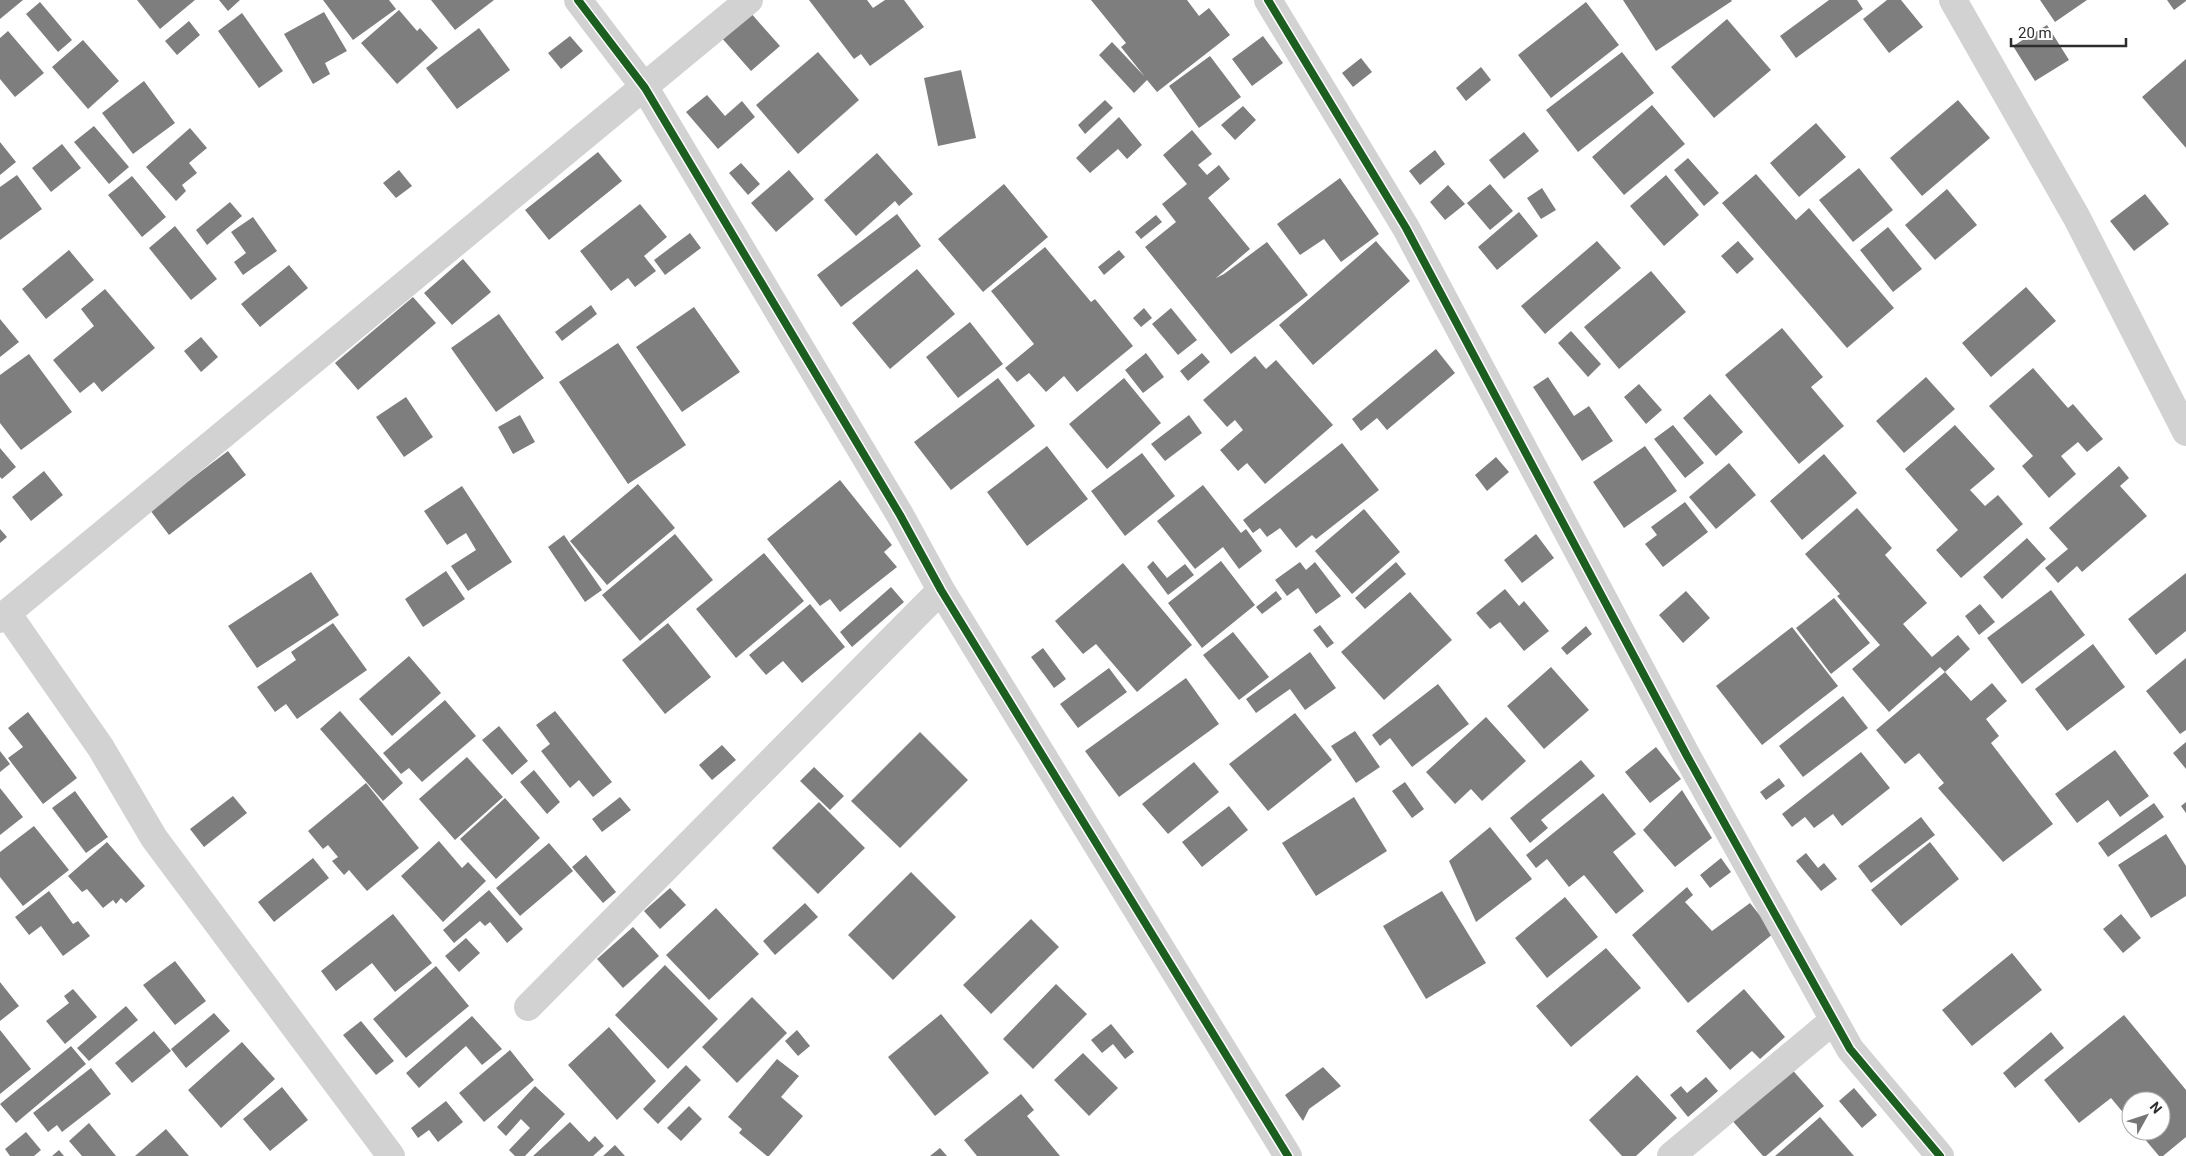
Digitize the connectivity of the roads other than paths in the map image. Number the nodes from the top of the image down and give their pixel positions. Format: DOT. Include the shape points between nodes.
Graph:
graph roads {
  1 [pos="578,0"];
  2 [pos="749,0"];
  3 [pos="1268,0"];
  4 [pos="1954,0"];
  5 [pos="645,88"];
  6 [pos="2186,432"];
  7 [pos="940,590"];
  8 [pos="4,616"];
  9 [pos="528,1007"];
  10 [pos="1834,1020"];
  11 [pos="391,1156"];
  12 [pos="1288,1156"];
  13 [pos="1671,1156"];
  14 [pos="1940,1156"];
  1 -- 5 [label="street"];
  2 -- 5 [label="street"];
  3 -- 10 [label="street" via="1406,228 1687,756"];
  4 -- 6 [label="street" via="2077,218"];
  5 -- 7 [label="street" via="900,515"];
  5 -- 8 [label="street"];
  7 -- 9 [label="street"];
  7 -- 12 [label="street"];
  8 -- 11 [label="street" via="101,748 154,838"];
  10 -- 13 [label="street"];
  10 -- 14 [label="street" via="1850,1049"];
}
